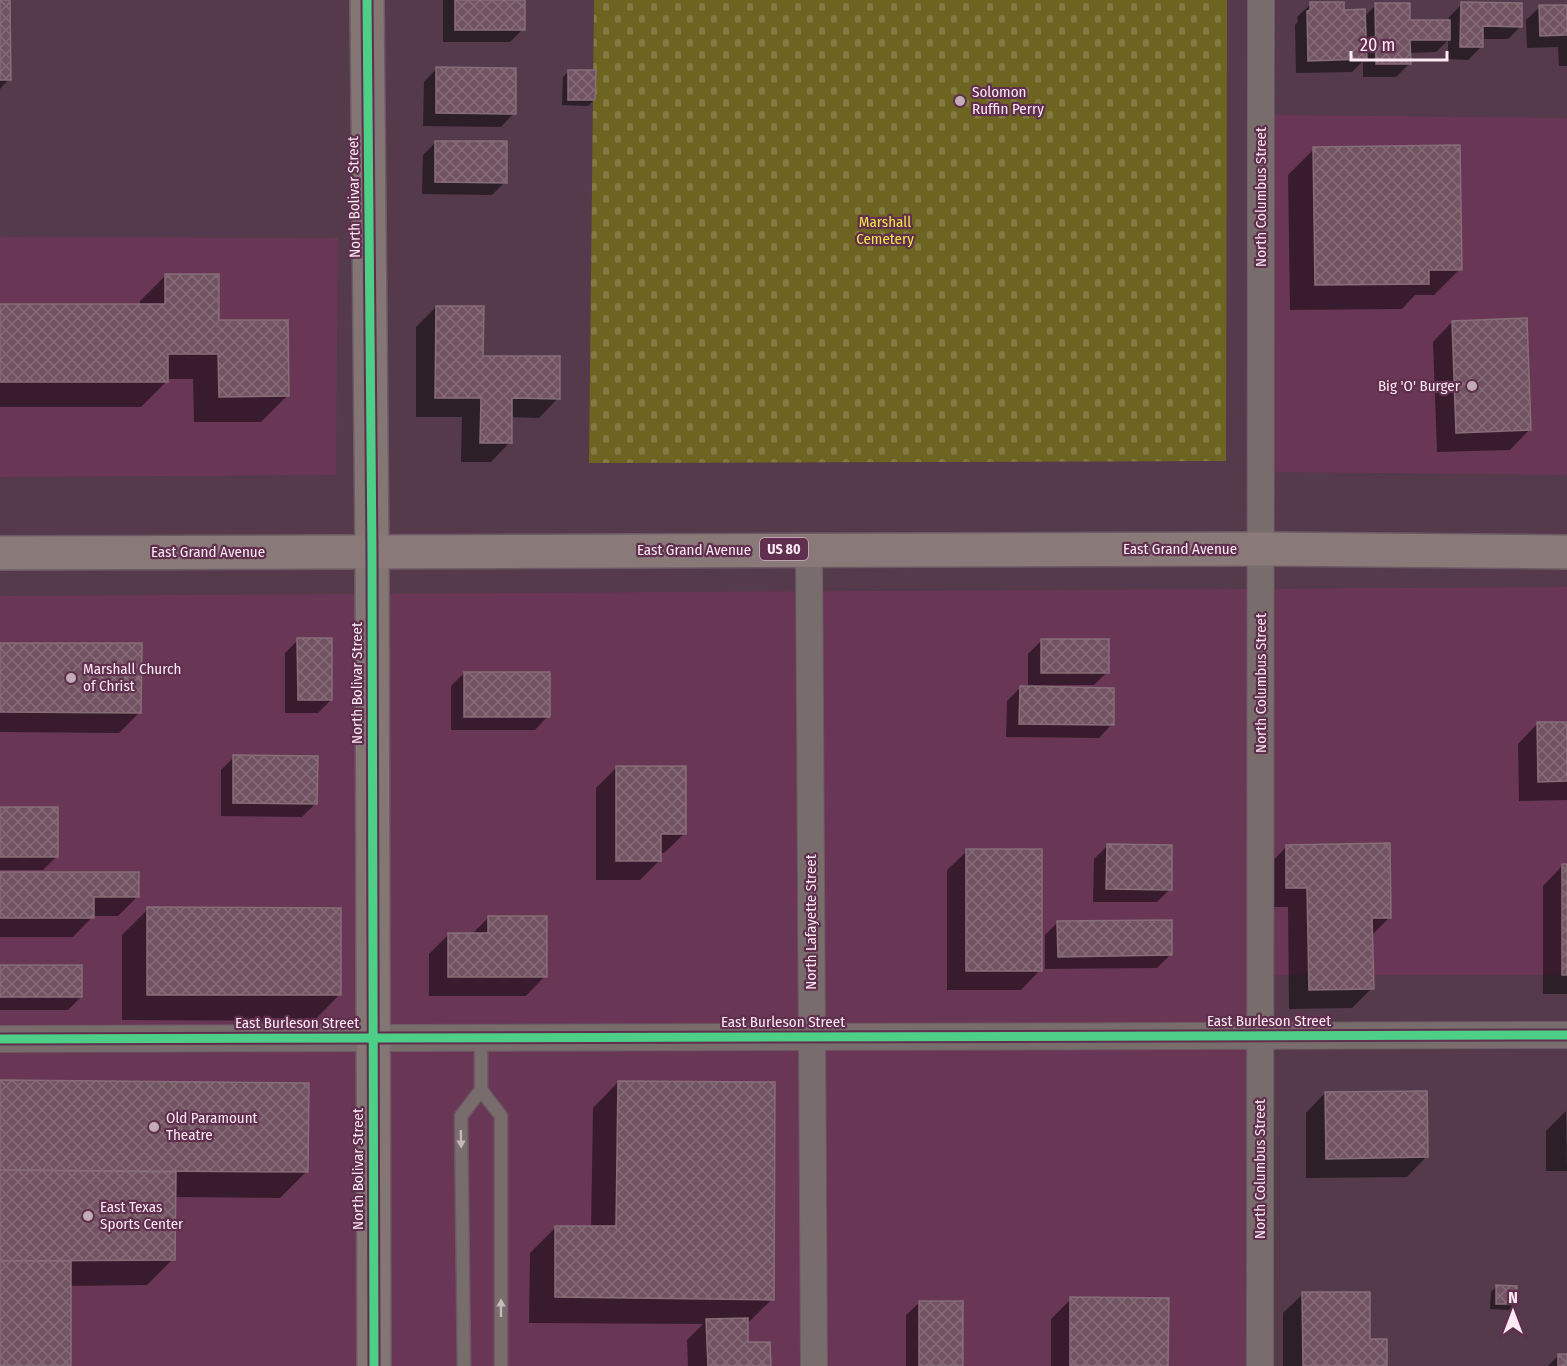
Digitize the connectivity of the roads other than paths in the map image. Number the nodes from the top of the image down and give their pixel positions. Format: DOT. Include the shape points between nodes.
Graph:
graph roads {
  1 [pos="367,0"];
  2 [pos="1262,0"];
  3 [pos="809,549"];
  4 [pos="1261,549"];
  5 [pos="372,552"];
  6 [pos="1567,552"];
  7 [pos="0,553"];
  8 [pos="1567,1035"];
  9 [pos="1260,1036"];
  10 [pos="481,1037"];
  11 [pos="812,1037"];
  12 [pos="373,1038"];
  13 [pos="0,1039"];
  14 [pos="481,1090"];
  15 [pos="374,1366"];
  16 [pos="464,1366"];
  17 [pos="501,1366"];
  18 [pos="814,1366"];
  19 [pos="1260,1366"];
  1 -- 5 [label="street, North Bolivar Street"];
  2 -- 4 [label="street, North Columbus Street"];
  3 -- 4 [label="highway, East Grand Avenue / US 80"];
  3 -- 5 [label="highway, East Grand Avenue / US 80"];
  3 -- 11 [label="street, North Lafayette Street"];
  4 -- 6 [label="highway, East Grand Avenue / US 80"];
  4 -- 9 [label="street, North Columbus Street"];
  5 -- 7 [label="highway, East Grand Avenue / US 80"];
  5 -- 12 [label="street, North Bolivar Street"];
  8 -- 9 [label="street, East Burleson Street"];
  9 -- 11 [label="street, East Burleson Street"];
  9 -- 19 [label="street, North Columbus Street"];
  10 -- 11 [label="street, East Burleson Street"];
  10 -- 12 [label="street, East Burleson Street"];
  10 -- 14 [label="lane"];
  11 -- 18 [label="street, North Lafayette Street"];
  12 -- 13 [label="street, East Burleson Street"];
  12 -- 15 [label="street, North Bolivar Street"];
  14 -- 16 [label="lane, one-way" via="461,1116"];
  17 -- 14 [label="lane, one-way" via="501,1116"];
}
